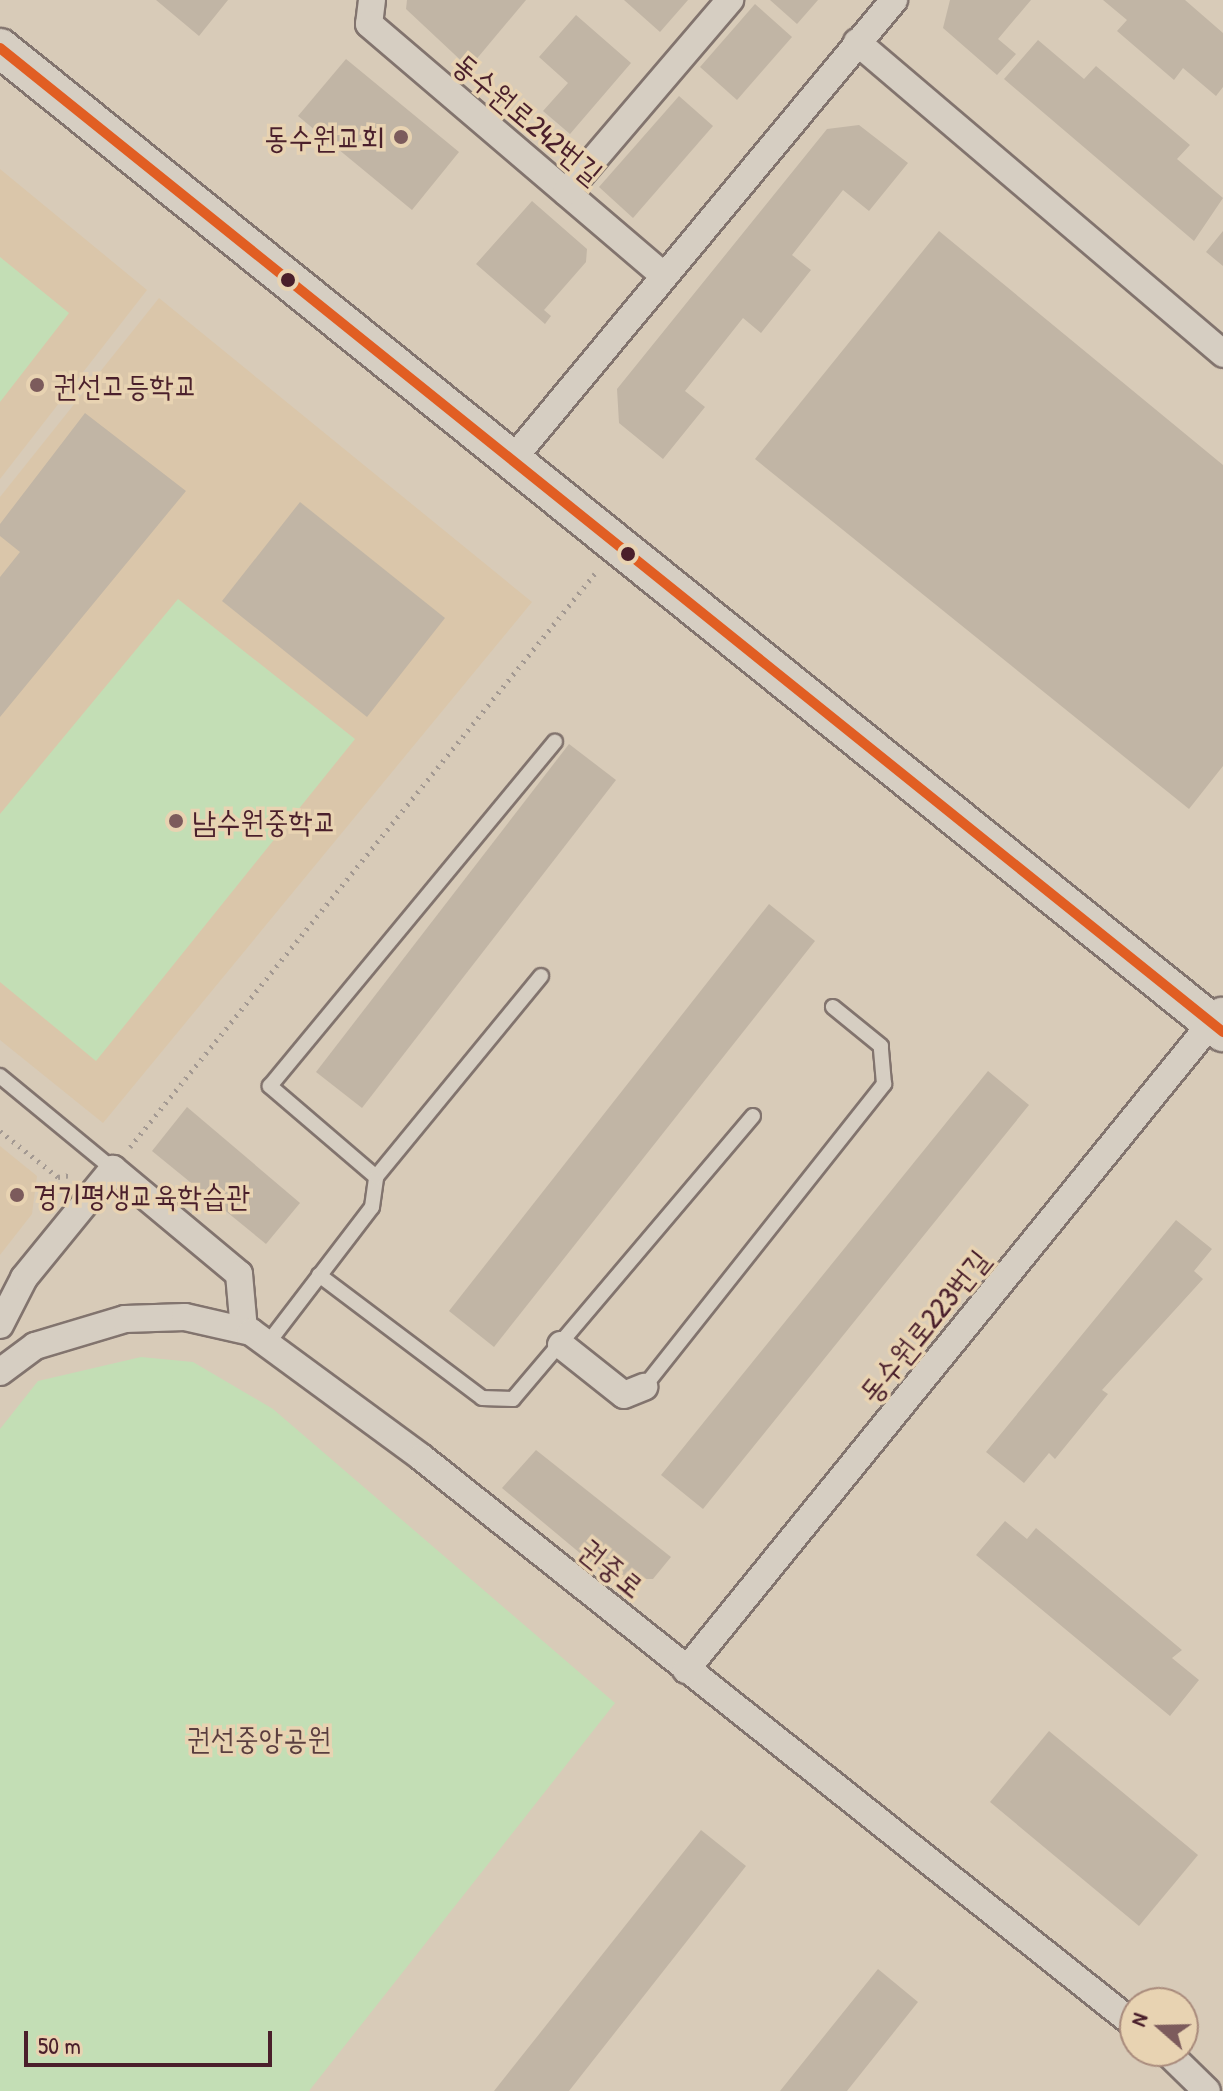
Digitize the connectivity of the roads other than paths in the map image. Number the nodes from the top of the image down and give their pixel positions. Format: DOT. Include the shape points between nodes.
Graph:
graph roads {
  1 [pos="372,0"];
  2 [pos="730,0"];
  3 [pos="894,0"];
  4 [pos="857,42"];
  5 [pos="0,48"];
  6 [pos="566,192"];
  7 [pos="664,276"];
  8 [pos="1223,354"];
  9 [pos="512,460"];
  10 [pos="555,741"];
  11 [pos="541,976"];
  12 [pos="833,1007"];
  13 [pos="1219,1021"];
  14 [pos="0,1076"];
  15 [pos="753,1116"];
  16 [pos="113,1169"];
  17 [pos="376,1177"];
  18 [pos="319,1275"];
  19 [pos="0,1325"];
  20 [pos="244,1330"];
  21 [pos="268,1343"];
  22 [pos="561,1345"];
  23 [pos="3,1361"];
  24 [pos="644,1387"];
  25 [pos="686,1670"];
  26 [pos="1119,2012"];
  27 [pos="1182,2067"];
  28 [pos="1207,2091"];
  1 -- 6 [label="street, 동수원로242번길" via="369,24"];
  2 -- 6 [label="street"];
  3 -- 4 [label="street"];
  4 -- 7 [label="street"];
  4 -- 8 [label="street"];
  5 -- 9 [label="main road"];
  6 -- 7 [label="street, 동수원로242번길"];
  7 -- 9 [label="street"];
  9 -- 13 [label="main road"];
  10 -- 17 [label="lane" via="270,1086"];
  11 -- 17 [label="lane"];
  12 -- 24 [label="lane" via="881,1046 884,1084"];
  13 -- 25 [label="street, 동수원로223번길"];
  14 -- 16 [label="lane"];
  15 -- 22 [label="lane"];
  16 -- 19 [label="street" via="24,1278"];
  16 -- 20 [label="street" via="239,1274"];
  17 -- 18 [label="lane" via="372,1207"];
  18 -- 21 [label="lane"];
  18 -- 22 [label="lane" via="482,1398 500,1403 513,1399"];
  20 -- 21 [label="street, 권중로"];
  20 -- 23 [label="street, 권중로" via="185,1317 125,1319"];
  21 -- 25 [label="street, 권중로"];
  22 -- 24 [label="street" via="624,1395"];
  25 -- 26 [label="street, 권중로"];
  27 -- 28 [label="street"];
}
